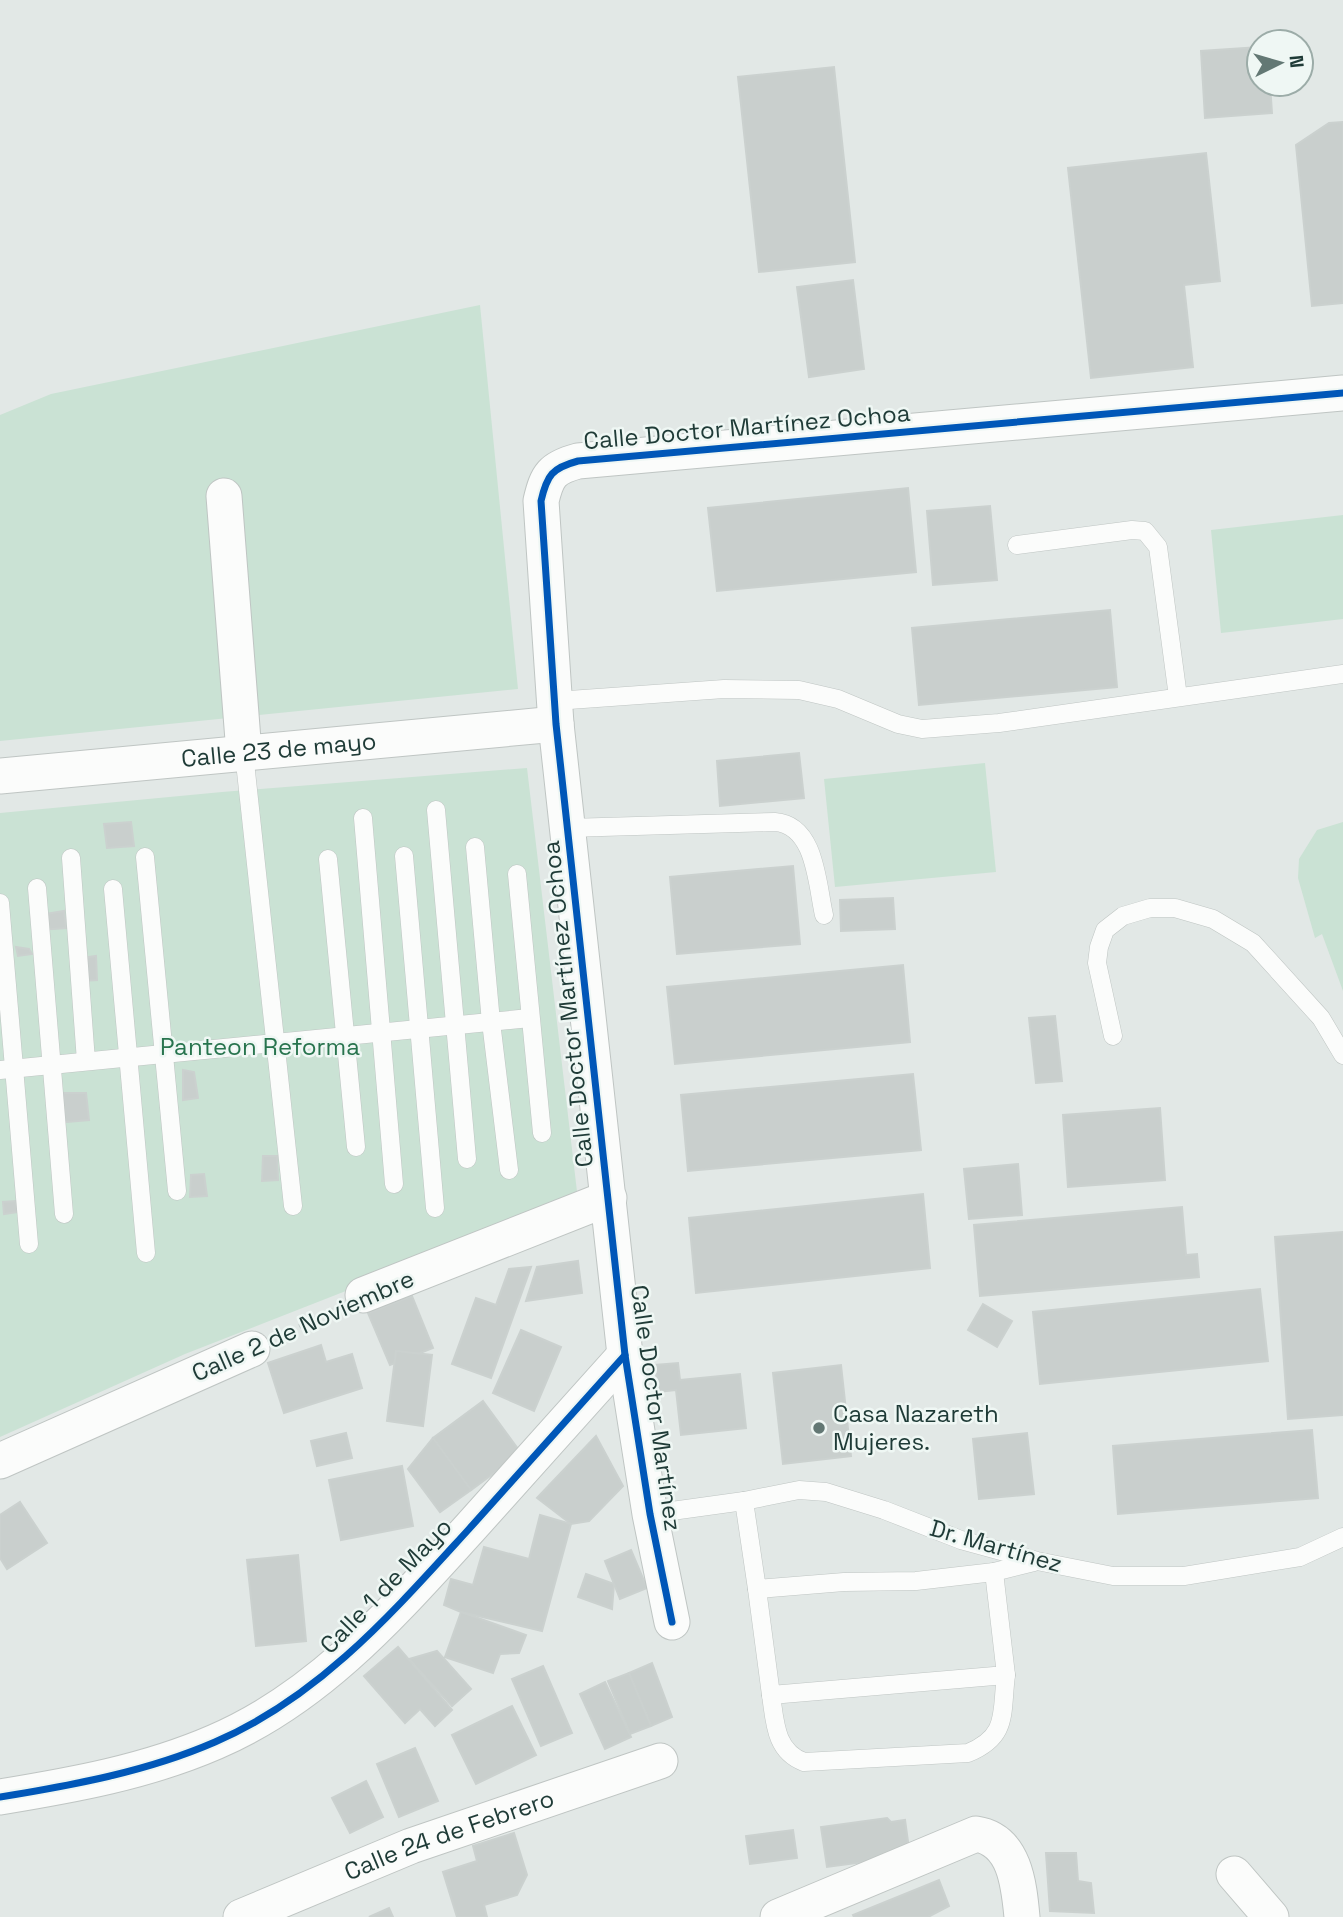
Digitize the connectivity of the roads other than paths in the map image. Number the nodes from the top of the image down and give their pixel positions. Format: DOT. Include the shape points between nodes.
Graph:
graph roads {
  1 [pos="1343,393"];
  2 [pos="224,496"];
  3 [pos="1017,545"];
  4 [pos="1343,674"];
  5 [pos="1178,696"];
  6 [pos="555,713"];
  7 [pos="244,753"];
  8 [pos="0,776"];
  9 [pos="436,810"];
  10 [pos="363,818"];
  11 [pos="568,828"];
  12 [pos="475,847"];
  13 [pos="404,856"];
  14 [pos="145,857"];
  15 [pos="71,858"];
  16 [pos="328,859"];
  17 [pos="517,874"];
  18 [pos="37,888"];
  19 [pos="113,889"];
  20 [pos="0,903"];
  21 [pos="824,915"];
  22 [pos="530,1018"];
  23 [pos="491,1022"];
  24 [pos="457,1025"];
  25 [pos="421,1029"];
  26 [pos="383,1032"];
  27 [pos="346,1036"];
  28 [pos="1112,1036"];
  29 [pos="274,1043"];
  30 [pos="164,1054"];
  31 [pos="1343,1055"];
  32 [pos="127,1057"];
  33 [pos="86,1061"];
  34 [pos="51,1065"];
  35 [pos="7,1069"];
  36 [pos="542,1133"];
  37 [pos="356,1147"];
  38 [pos="467,1159"];
  39 [pos="509,1170"];
  40 [pos="394,1184"];
  41 [pos="177,1191"];
  42 [pos="609,1198"];
  43 [pos="293,1206"];
  44 [pos="435,1208"];
  45 [pos="64,1214"];
  46 [pos="29,1244"];
  47 [pos="146,1254"];
  48 [pos="363,1295"];
  49 [pos="252,1349"];
  50 [pos="625,1356"];
  51 [pos="0,1461"];
  52 [pos="744,1501"];
  53 [pos="650,1514"];
  54 [pos="1343,1537"];
  55 [pos="1037,1561"];
  56 [pos="994,1572"];
  57 [pos="757,1589"];
  58 [pos="672,1622"];
  59 [pos="1006,1675"];
  60 [pos="771,1695"];
  61 [pos="660,1761"];
  62 [pos="0,1797"];
  63 [pos="1234,1874"];
  64 [pos="241,1917"];
  65 [pos="778,1917"];
  66 [pos="1022,1917"];
  67 [pos="1271,1917"];
  1 -- 6 [label="street, Calle Doctor Martínez Ochoa" via="559,466 545,480 541,501"];
  2 -- 7 [label="street"];
  3 -- 5 [label="lane" via="1145,531 1158,547"];
  4 -- 5 [label="lane"];
  5 -- 6 [label="lane" via="999,723 922,729 799,690 724,689"];
  6 -- 7 [label="street, Calle 23 de mayo"];
  6 -- 11 [label="street, Calle Doctor Martínez Ochoa"];
  7 -- 8 [label="street, Calle 23 de mayo"];
  7 -- 29 [label="lane"];
  9 -- 24 [label="lane"];
  10 -- 26 [label="lane"];
  11 -- 21 [label="lane" via="789,825 808,847"];
  11 -- 42 [label="street, Calle Doctor Martínez Ochoa"];
  12 -- 23 [label="lane"];
  13 -- 25 [label="lane"];
  14 -- 30 [label="lane"];
  15 -- 33 [label="lane"];
  16 -- 27 [label="lane"];
  17 -- 22 [label="lane"];
  18 -- 34 [label="lane"];
  19 -- 32 [label="lane"];
  20 -- 35 [label="lane"];
  22 -- 23 [label="lane"];
  22 -- 36 [label="lane"];
  23 -- 24 [label="lane"];
  23 -- 39 [label="lane"];
  24 -- 25 [label="lane"];
  24 -- 38 [label="lane"];
  25 -- 26 [label="lane"];
  25 -- 44 [label="lane"];
  26 -- 27 [label="lane"];
  26 -- 40 [label="lane"];
  27 -- 29 [label="lane"];
  27 -- 37 [label="lane"];
  28 -- 31 [label="lane" via="1097,963 1105,930 1123,916 1150,908 1175,908 1213,919 1253,943 1321,1018"];
  29 -- 30 [label="lane"];
  29 -- 43 [label="lane"];
  30 -- 32 [label="lane"];
  30 -- 41 [label="lane"];
  32 -- 33 [label="lane"];
  32 -- 47 [label="lane"];
  33 -- 34 [label="lane"];
  34 -- 35 [label="lane"];
  34 -- 45 [label="lane"];
  35 -- 46 [label="lane"];
  42 -- 48 [label="street, Calle 2 de Noviembre"];
  42 -- 50 [label="street, Calle Doctor Martínez"];
  49 -- 51 [label="street, Calle 2 de Noviembre"];
  50 -- 53 [label="street, Calle Doctor Martínez"];
  50 -- 62 [label="street, Calle 1 de Mayo" via="408,1596 325,1676 260,1719 165,1761 80,1784"];
  52 -- 53 [label="lane, Dr. Martínez"];
  52 -- 55 [label="lane, Dr. Martínez" via="799,1490 826,1492 961,1540"];
  52 -- 57 [label="lane"];
  53 -- 58 [label="street, Calle Doctor Martínez"];
  54 -- 55 [label="lane, Dr. Martínez" via="1300,1557 1184,1576 1113,1576"];
  55 -- 56 [label="lane"];
  56 -- 57 [label="lane"];
  56 -- 59 [label="lane"];
  57 -- 60 [label="lane"];
  59 -- 60 [label="lane"];
  59 -- 60 [label="lane" via="998,1732 968,1753 804,1762 793,1758 780,1742"];
  61 -- 64 [label="street, Calle 24 de Febrero" via="411,1846"];
  63 -- 67 [label="street"];
  65 -- 66 [label="street" via="976,1834 995,1841 1010,1859"];
}
